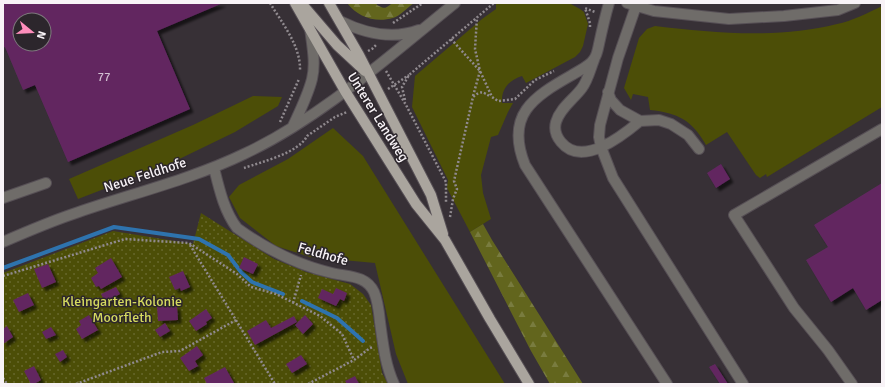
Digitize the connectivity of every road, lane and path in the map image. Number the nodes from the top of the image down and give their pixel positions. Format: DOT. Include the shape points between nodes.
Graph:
graph roads {
  1 [pos="270,3"];
  2 [pos="295,3"];
  3 [pos="301,3"];
  4 [pos="329,3"];
  5 [pos="455,3"];
  6 [pos="494,3"];
  7 [pos="609,3"];
  8 [pos="855,3"];
  9 [pos="631,5"];
  10 [pos="605,16"];
  11 [pos="477,17"];
  12 [pos="340,21"];
  13 [pos="310,28"];
  14 [pos="423,29"];
  15 [pos="590,33"];
  16 [pos="451,39"];
  17 [pos="372,49"];
  18 [pos="376,54"];
  19 [pos="594,59"];
  20 [pos="558,69"];
  21 [pos="480,71"];
  22 [pos="368,74"];
  23 [pos="391,79"];
  24 [pos="345,91"];
  25 [pos="608,92"];
  26 [pos="473,96"];
  27 [pos="492,97"];
  28 [pos="406,105"];
  29 [pos="356,108"];
  30 [pos="640,121"];
  31 [pos="292,128"];
  32 [pos="882,129"];
  33 [pos="272,140"];
  34 [pos="601,147"];
  35 [pos="699,149"];
  36 [pos="214,168"];
  37 [pos="240,169"];
  38 [pos="46,183"];
  39 [pos="3,198"];
  40 [pos="446,204"];
  41 [pos="449,219"];
  42 [pos="445,240"];
  43 [pos="3,242"];
  44 [pos="189,243"];
  45 [pos="304,264"];
  46 [pos="3,276"];
  47 [pos="293,303"];
  48 [pos="236,320"];
  49 [pos="383,344"];
  50 [pos="354,360"];
  51 [pos="3,378"];
  52 [pos="7,384"];
  53 [pos="76,384"];
  54 [pos="275,384"];
  55 [pos="308,384"];
  56 [pos="394,384"];
  57 [pos="529,384"];
  58 [pos="667,384"];
  59 [pos="743,384"];
  60 [pos="852,384"];
  1 -- 33 [label="path" via="294,44 301,68 300,77"];
  2 -- 13 [label="main road, Unterer Landweg"];
  3 -- 22 [label="main road" via="337,45"];
  4 -- 12 [label="main road, Unterer Landweg"];
  5 -- 14 [label="street, Neue Feldhofe"];
  6 -- 11 [label="path"];
  7 -- 10 [label="street"];
  8 -- 9 [label="street" via="838,10 729,19 654,11"];
  9 -- 25 [label="street"];
  10 -- 15 [label="path" via="585,8"];
  10 -- 19 [label="street"];
  11 -- 16 [label="path"];
  11 -- 21 [label="path" via="475,49"];
  12 -- 14 [label="street" via="363,31 384,34"];
  12 -- 22 [label="main road, Unterer Landweg"];
  13 -- 24 [label="main road, Unterer Landweg"];
  13 -- 31 [label="street" via="314,67 312,79"];
  14 -- 22 [label="street, Neue Feldhofe"];
  16 -- 21 [label="path"];
  16 -- 28 [label="path" via="409,75 402,87"];
  17 -- 18 [label="path"];
  19 -- 34 [label="street" via="586,82 558,115 556,132 562,144 573,150 584,152"];
  19 -- 58 [label="street" via="536,97 529,105 519,126 521,155 525,165"];
  20 -- 27 [label="path" via="535,80 515,99 498,101"];
  21 -- 26 [label="path"];
  21 -- 27 [label="path"];
  22 -- 24 [label="street, Neue Feldhofe"];
  22 -- 42 [label="main road, Unterer Landweg" via="431,195"];
  23 -- 28 [label="path"];
  24 -- 29 [label="main road, Unterer Landweg"];
  24 -- 31 [label="street, Neue Feldhofe"];
  25 -- 30 [label="street" via="620,110"];
  25 -- 34 [label="street" via="600,125"];
  26 -- 27 [label="path" via="477,92 483,92"];
  26 -- 41 [label="path" via="454,181 457,189"];
  28 -- 40 [label="path" via="446,182"];
  29 -- 37 [label="path" via="335,117 286,154"];
  29 -- 42 [label="main road, Unterer Landweg" via="416,204"];
  30 -- 34 [label="street" via="629,131"];
  30 -- 35 [label="street" via="659,120 671,124 688,135"];
  31 -- 33 [label="street, Neue Feldhofe"];
  32 -- 60 [label="street" via="734,215 794,308"];
  33 -- 36 [label="street, Neue Feldhofe"];
  34 -- 59 [label="street" via="613,178"];
  36 -- 43 [label="street, Neue Feldhofe" via="71,214"];
  36 -- 45 [label="street, Feldhofe" via="223,200 237,228 274,252"];
  38 -- 39 [label="street"];
  42 -- 57 [label="main road, Unterer Landweg"];
  44 -- 46 [label="path" via="125,239"];
  44 -- 47 [label="path" via="237,274 251,287 276,294"];
  44 -- 48 [label="path"];
  45 -- 47 [label="path"];
  45 -- 49 [label="street, Feldhofe" via="360,278 371,286 377,302"];
  47 -- 50 [label="path" via="320,316 342,334"];
  48 -- 53 [label="path" via="180,351 162,352"];
  48 -- 54 [label="path"];
  49 -- 50 [label="path" via="370,348"];
  49 -- 56 [label="street, Feldhofe" via="385,360"];
  50 -- 55 [label="path"];
  51 -- 52 [label="path"];
}
